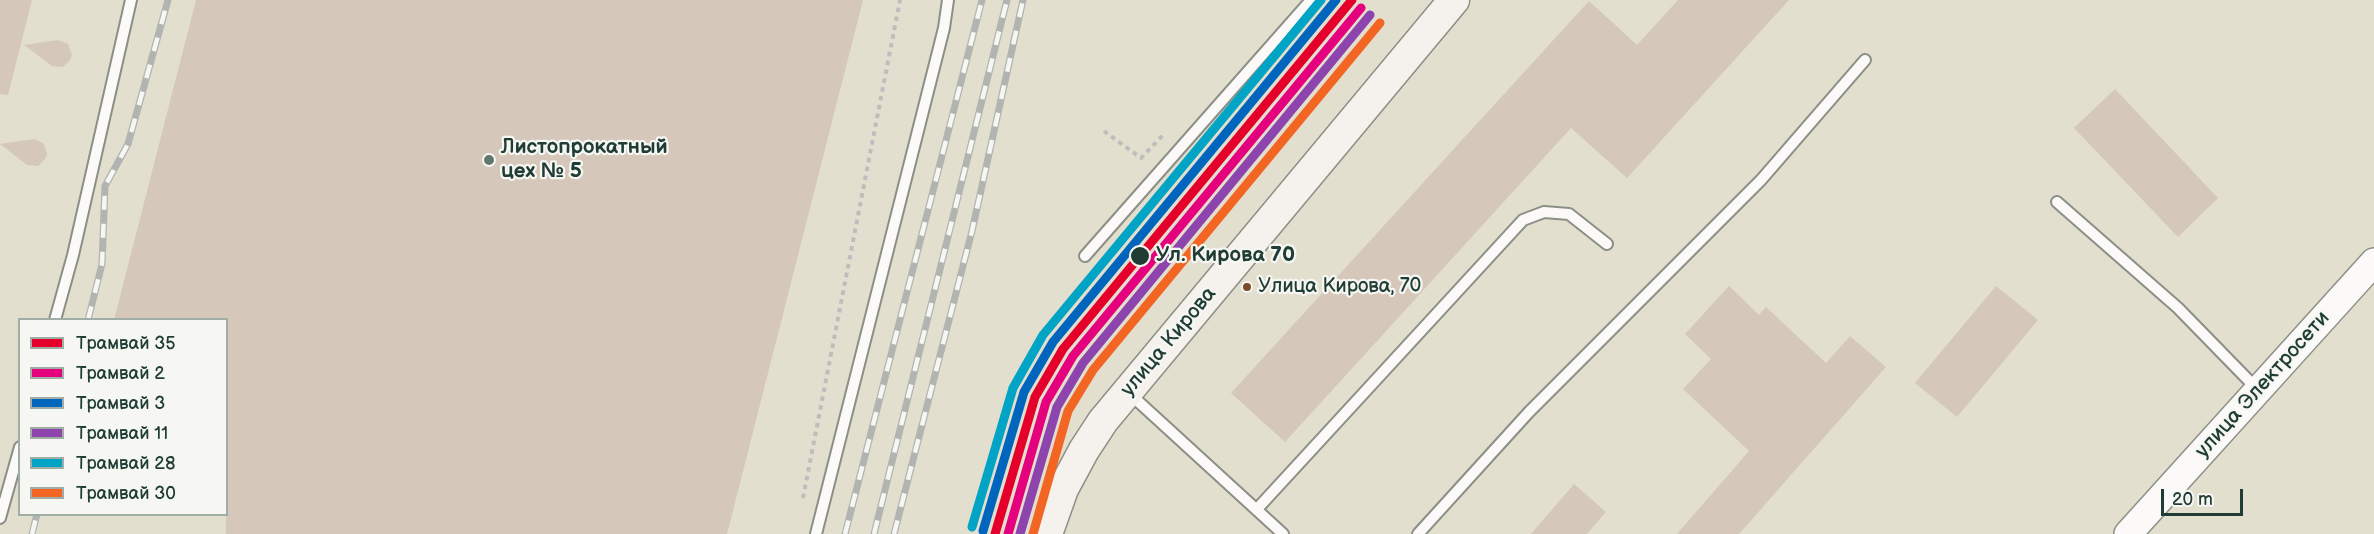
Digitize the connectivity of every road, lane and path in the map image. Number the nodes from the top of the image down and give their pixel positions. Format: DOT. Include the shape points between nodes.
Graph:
graph roads {
  1 [pos="131,0"];
  2 [pos="900,0"];
  3 [pos="948,0"];
  4 [pos="1311,0"];
  5 [pos="1454,0"];
  6 [pos="1864,60"];
  7 [pos="1173,124"];
  8 [pos="1104,131"];
  9 [pos="2057,202"];
  10 [pos="1607,244"];
  11 [pos="1084,255"];
  12 [pos="2374,262"];
  13 [pos="56,318"];
  14 [pos="2258,390"];
  15 [pos="1127,392"];
  16 [pos="18,454"];
  17 [pos="803,499"];
  18 [pos="1257,509"];
  19 [pos="0,518"];
  20 [pos="816,534"];
  21 [pos="1047,534"];
  22 [pos="1283,534"];
  23 [pos="1418,534"];
  24 [pos="2128,534"];
  1 -- 13 [label="lane"];
  2 -- 17 [label="path"];
  3 -- 20 [label="lane"];
  4 -- 11 [label="lane"];
  5 -- 15 [label="main road, улица Кирова"];
  6 -- 23 [label="lane" via="1761,180 1529,412"];
  7 -- 8 [label="path" via="1141,158"];
  9 -- 14 [label="lane" via="2178,308"];
  10 -- 18 [label="lane" via="1569,214 1544,212 1523,220"];
  12 -- 14 [label="street, улица Электросети"];
  14 -- 24 [label="street, улица Электросети"];
  15 -- 18 [label="lane"];
  15 -- 21 [label="main road, улица Кирова" via="1084,450 1063,489"];
  16 -- 19 [label="lane"];
  18 -- 22 [label="lane"];
}
